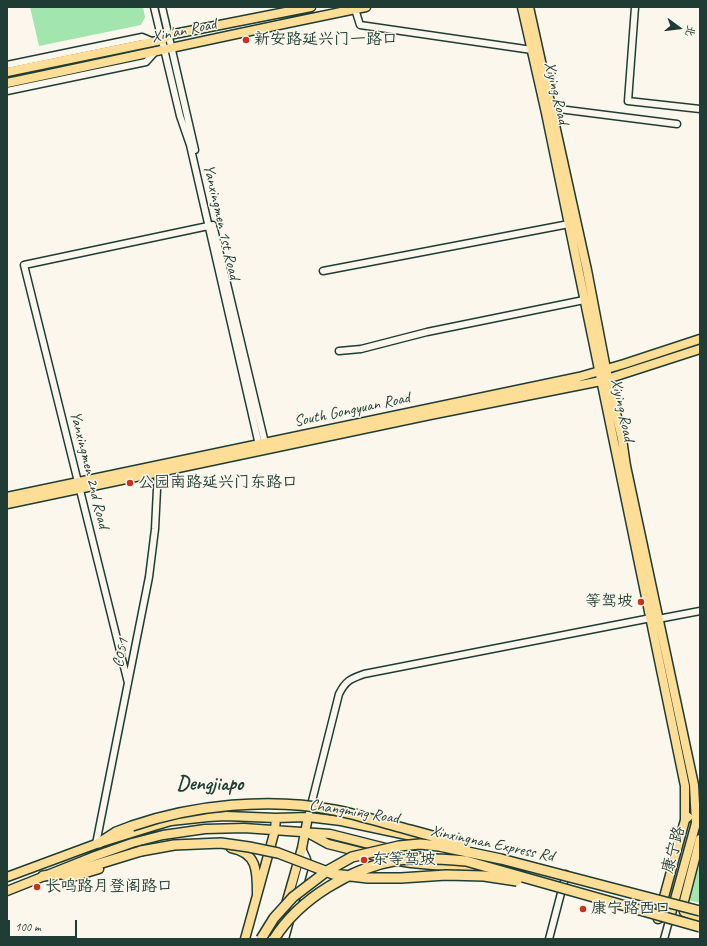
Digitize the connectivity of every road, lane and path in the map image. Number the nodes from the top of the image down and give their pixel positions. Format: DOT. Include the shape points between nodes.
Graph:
graph roads {
  1 [pos="154,7"];
  2 [pos="162,7"];
  3 [pos="306,7"];
  4 [pos="366,7"];
  5 [pos="522,7"];
  6 [pos="529,7"];
  7 [pos="635,7"];
  8 [pos="355,9"];
  9 [pos="162,39"];
  10 [pos="168,49"];
  11 [pos="532,50"];
  12 [pos="155,52"];
  13 [pos="7,65"];
  14 [pos="7,72"];
  15 [pos="7,83"];
  16 [pos="7,91"];
  17 [pos="551,108"];
  18 [pos="700,109"];
  19 [pos="677,124"];
  20 [pos="569,224"];
  21 [pos="211,225"];
  22 [pos="323,270"];
  23 [pos="584,300"];
  24 [pos="700,339"];
  25 [pos="700,349"];
  26 [pos="339,351"];
  27 [pos="603,370"];
  28 [pos="605,380"];
  29 [pos="262,444"];
  30 [pos="158,469"];
  31 [pos="80,486"];
  32 [pos="7,497"];
  33 [pos="7,504"];
  34 [pos="700,611"];
  35 [pos="654,619"];
  36 [pos="128,683"];
  37 [pos="694,785"];
  38 [pos="700,795"];
  39 [pos="698,810"];
  40 [pos="308,817"];
  41 [pos="276,818"];
  42 [pos="685,820"];
  43 [pos="275,830"];
  44 [pos="305,832"];
  45 [pos="700,839"];
  46 [pos="98,844"];
  47 [pos="302,848"];
  48 [pos="502,859"];
  49 [pos="566,874"];
  50 [pos="43,876"];
  51 [pos="7,877"];
  52 [pos="549,885"];
  53 [pos="7,891"];
  54 [pos="561,892"];
  55 [pos="257,895"];
  56 [pos="663,899"];
  57 [pos="674,902"];
  58 [pos="699,915"];
  59 [pos="658,919"];
  60 [pos="669,921"];
  61 [pos="700,927"];
  62 [pos="700,931"];
  63 [pos="245,939"];
  64 [pos="261,939"];
  65 [pos="275,939"];
  66 [pos="285,939"];
  67 [pos="549,939"];
  68 [pos="664,939"];
  1 -- 9 [label="street, Yanxingmen 1st Road"];
  2 -- 9 [label="street, Yanxingmen 1st Road"];
  3 -- 9 [label="main road, Xin'an Road"];
  4 -- 8 [label="main road, Xin'an Road"];
  5 -- 11 [label="main road, Xiying Road"];
  6 -- 17 [label="main road, Xiying Road"];
  7 -- 18 [label="street" via="628,101"];
  8 -- 10 [label="main road, Xin'an Road"];
  8 -- 11 [label="street" via="360,25"];
  9 -- 10 [label="street, Yanxingmen 1st Road"];
  9 -- 13 [label="street" via="142,36"];
  9 -- 14 [label="main road, Xin'an Road"];
  10 -- 12 [label="main road, Xin'an Road"];
  10 -- 21 [label="street, Yanxingmen 1st Road" via="180,116"];
  11 -- 20 [label="main road, Xiying Road"];
  12 -- 15 [label="main road, Xin'an Road"];
  12 -- 16 [label="street" via="146,62"];
  17 -- 19 [label="street"];
  17 -- 27 [label="main road, Xiying Road" via="587,270"];
  20 -- 22 [label="street"];
  20 -- 23 [label="main road, Xiying Road"];
  21 -- 29 [label="street, Yanxingmen 1st Road"];
  21 -- 31 [label="street, Yanxingmen 2nd Road" via="24,265"];
  23 -- 26 [label="street" via="427,332 361,349"];
  23 -- 27 [label="main road, Xiying Road"];
  24 -- 27 [label="main road, South Gongyuan Road"];
  25 -- 28 [label="main road, South Gongyuan Road"];
  27 -- 28 [label="main road, Xiying Road"];
  27 -- 29 [label="main road, South Gongyuan Road"];
  28 -- 30 [label="main road, South Gongyuan Road"];
  28 -- 35 [label="main road, Xiying Road"];
  29 -- 30 [label="main road, South Gongyuan Road"];
  30 -- 31 [label="main road, South Gongyuan Road"];
  30 -- 36 [label="street, C051" via="149,577"];
  31 -- 32 [label="main road, South Gongyuan Road"];
  31 -- 33 [label="main road, South Gongyuan Road"];
  31 -- 36 [label="street, Yanxingmen 2nd Road"];
  34 -- 35 [label="street"];
  35 -- 37 [label="main road, Xiying Road"];
  35 -- 40 [label="street" via="364,674 352,679 344,684 339,694"];
  35 -- 42 [label="main road, Xiying Road" via="685,786"];
  36 -- 46 [label="street, C051"];
  37 -- 38 [label="main road"];
  37 -- 39 [label="main road, 康宁路"];
  39 -- 42 [label="main road"];
  39 -- 57 [label="main road, 康宁路"];
  40 -- 41 [label="main road, Changming Road"];
  40 -- 44 [label="main road"];
  40 -- 49 [label="main road, Changming Road" via="341,821 480,851"];
  41 -- 43 [label="main road"];
  41 -- 46 [label="main road, Changming Road" via="226,816 171,821"];
  42 -- 56 [label="main road"];
  43 -- 44 [label="main road, Changming Road"];
  43 -- 50 [label="main road, Changming Road" via="212,829 164,835 117,848"];
  43 -- 55 [label="main road"];
  44 -- 47 [label="main road"];
  44 -- 54 [label="main road" via="328,844 401,862 472,868"];
  45 -- 58 [label="main road" via="683,905 684,912"];
  46 -- 48 [label="highway, bridge" via="116,832 148,820 208,807 241,804 301,806 360,816 448,840"];
  46 -- 51 [label="main road, Changming Road"];
  47 -- 65 [label="main road"];
  47 -- 66 [label="street" via="307,859"];
  48 -- 58 [label="highway, Xinxingnan Express Rd, bridge"];
  48 -- 64 [label="highway, Xinxingnan Express Rd, bridge" via="420,844 392,847 352,857 312,881 293,897 274,918"];
  49 -- 54 [label="street"];
  49 -- 56 [label="main road, Changming Road"];
  50 -- 52 [label="highway, bridge" via="69,873 174,845 221,843 278,853 333,874 368,878 484,876"];
  50 -- 53 [label="main road, Changming Road"];
  50 -- 55 [label="main road" via="76,876 152,852 220,846 241,850 250,856 257,880"];
  52 -- 61 [label="highway, Xinxingnan Express Rd, bridge"];
  52 -- 65 [label="highway, Xinxingnan Express Rd, bridge" via="466,861 398,860 333,883 288,921"];
  54 -- 59 [label="main road"];
  54 -- 67 [label="street"];
  55 -- 63 [label="main road"];
  56 -- 57 [label="main road, Changming Road"];
  56 -- 59 [label="main road"];
  57 -- 60 [label="main road, 康宁路"];
  58 -- 60 [label="main road"];
  59 -- 60 [label="main road"];
  60 -- 62 [label="main road"];
  60 -- 68 [label="street"];
}
